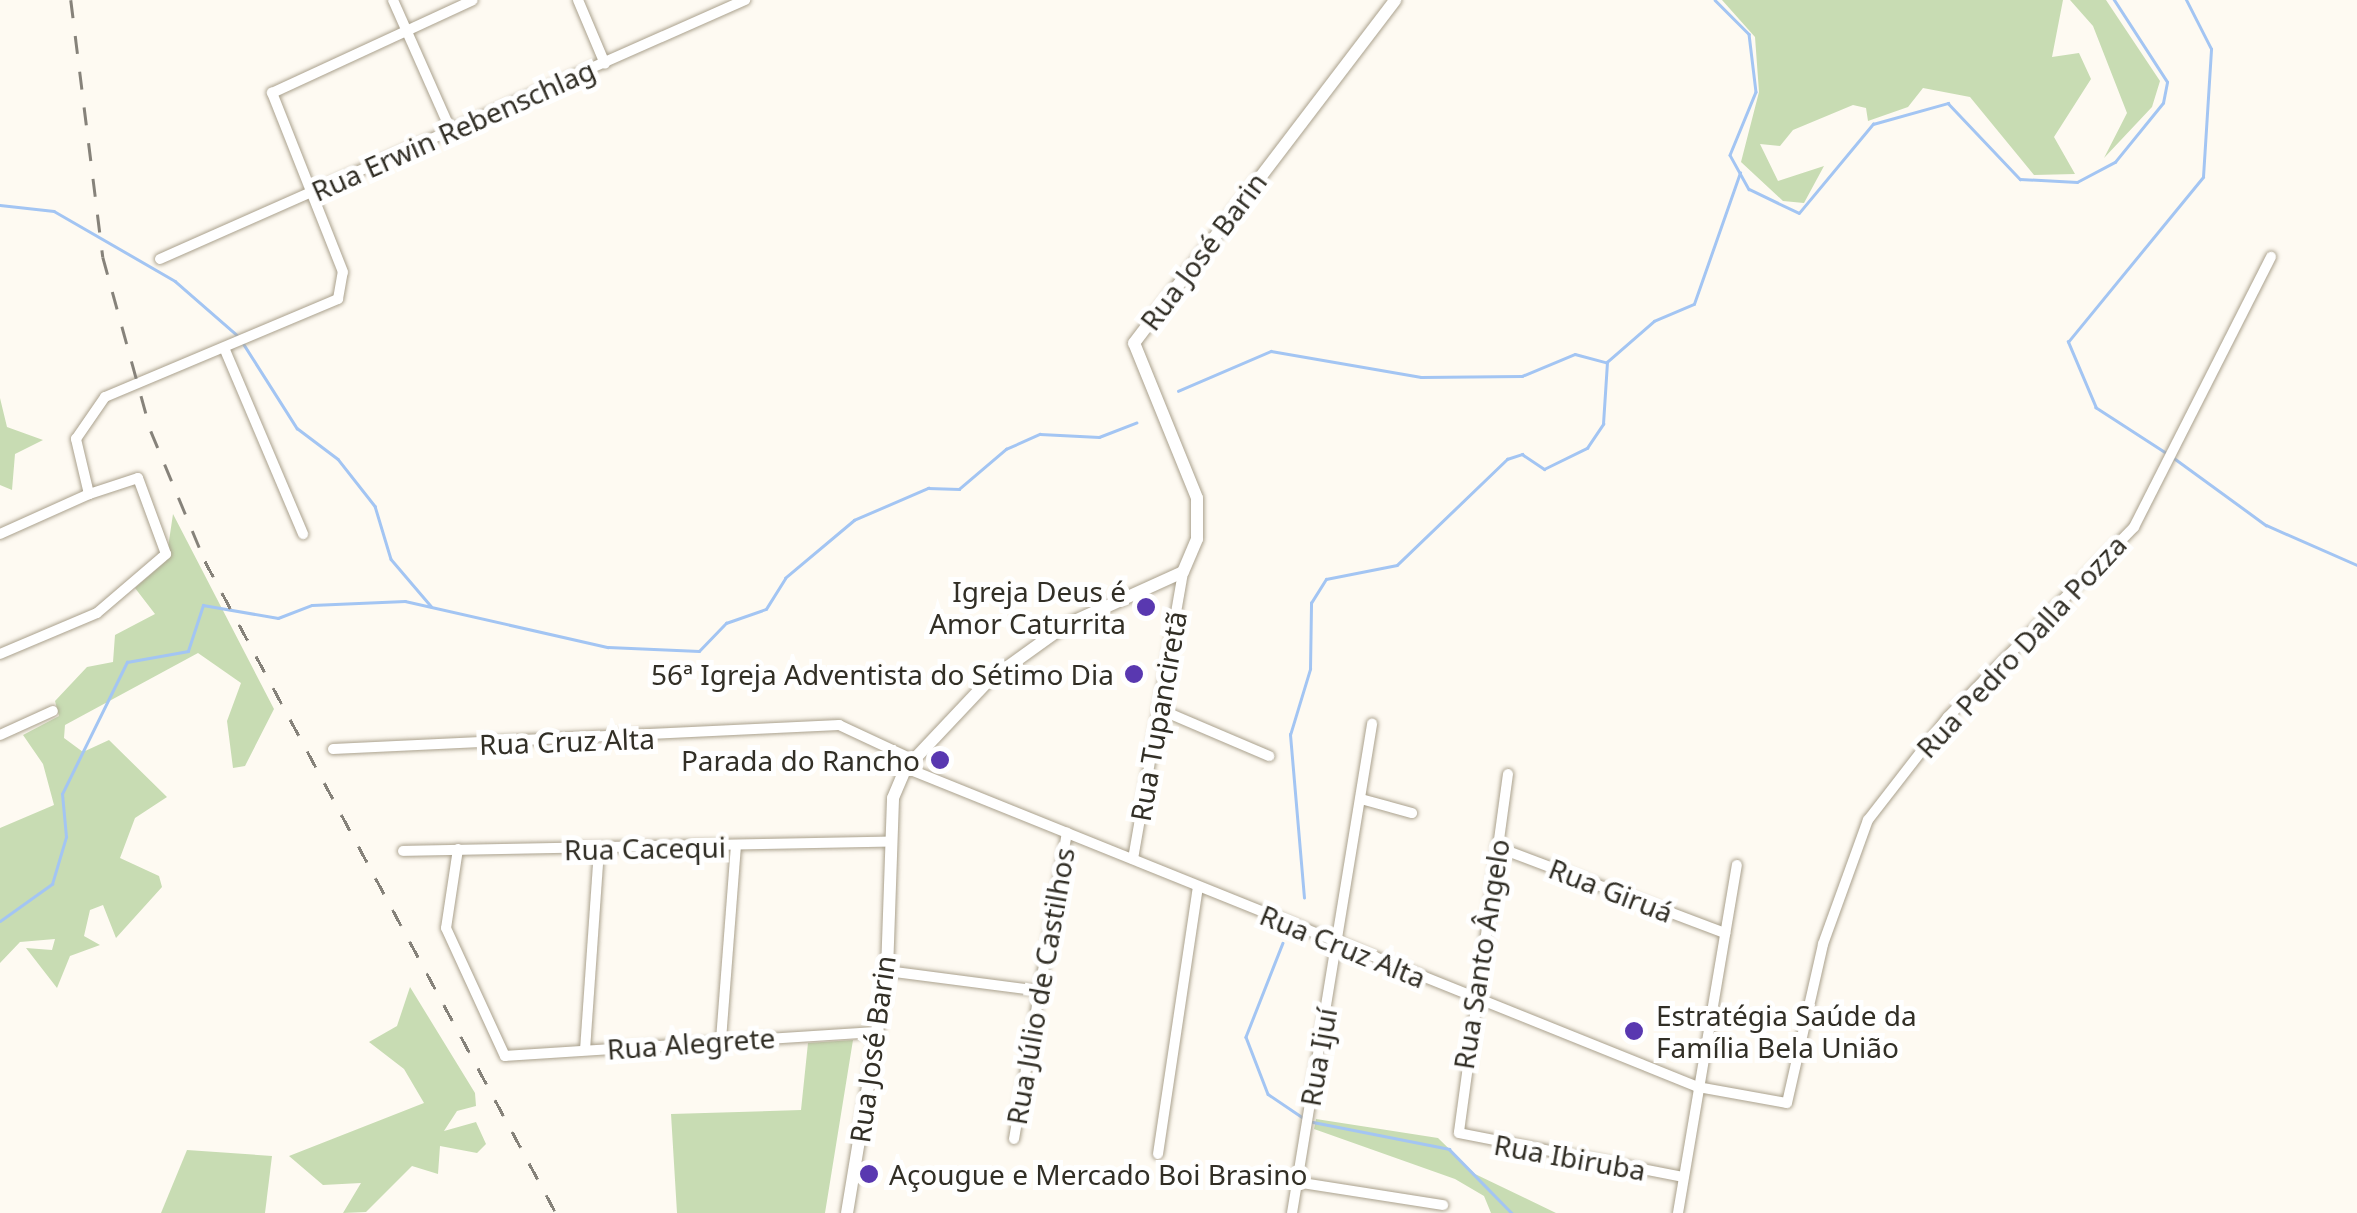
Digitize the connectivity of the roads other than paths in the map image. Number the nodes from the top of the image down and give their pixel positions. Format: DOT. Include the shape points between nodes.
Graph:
graph roads {
  1 [pos="393,0"];
  2 [pos="472,0"];
  3 [pos="578,0"];
  4 [pos="745,0"];
  5 [pos="1395,0"];
  6 [pos="406,29"];
  7 [pos="605,64"];
  8 [pos="451,131"];
  9 [pos="310,193"];
  10 [pos="2270,257"];
  11 [pos="160,259"];
  12 [pos="225,350"];
  13 [pos="88,494"];
  14 [pos="0,534"];
  15 [pos="303,534"];
  16 [pos="1183,572"];
  17 [pos="0,654"];
  18 [pos="1159,709"];
  19 [pos="53,712"];
  20 [pos="1372,724"];
  21 [pos="0,734"];
  22 [pos="333,750"];
  23 [pos="1270,756"];
  24 [pos="909,763"];
  25 [pos="1508,774"];
  26 [pos="1361,800"];
  27 [pos="1412,812"];
  28 [pos="1067,832"];
  29 [pos="888,842"];
  30 [pos="736,846"];
  31 [pos="1497,847"];
  32 [pos="458,849"];
  33 [pos="600,849"];
  34 [pos="402,851"];
  35 [pos="1133,859"];
  36 [pos="1737,865"];
  37 [pos="1198,888"];
  38 [pos="1725,934"];
  39 [pos="1336,945"];
  40 [pos="888,971"];
  41 [pos="1040,990"];
  42 [pos="1474,999"];
  43 [pos="878,1032"];
  44 [pos="721,1040"];
  45 [pos="585,1050"];
  46 [pos="1698,1087"];
  47 [pos="1787,1103"];
  48 [pos="1459,1133"];
  49 [pos="1014,1139"];
  50 [pos="1158,1154"];
  51 [pos="1684,1177"];
  52 [pos="1296,1182"];
  53 [pos="1443,1204"];
  54 [pos="848,1213"];
  55 [pos="1292,1213"];
  56 [pos="1678,1213"];
  1 -- 6 [label="street"];
  2 -- 6 [label="street"];
  3 -- 7 [label="street"];
  4 -- 7 [label="street, Rua Erwin Rebenschlag"];
  5 -- 16 [label="main road, Rua José Barin" via="1134,342 1197,498 1197,539"];
  6 -- 8 [label="street"];
  6 -- 9 [label="street" via="272,93"];
  7 -- 8 [label="street, Rua Erwin Rebenschlag"];
  8 -- 9 [label="street, Rua Erwin Rebenschlag"];
  9 -- 11 [label="street, Rua Erwin Rebenschlag"];
  9 -- 12 [label="street" via="345,290"];
  10 -- 47 [label="street, Rua Pedro Dalla Pozza" via="2134,527 1948,717 1868,820 1823,944"];
  12 -- 13 [label="street" via="119,388 85,414 76,458"];
  12 -- 15 [label="street"];
  13 -- 14 [label="street"];
  13 -- 17 [label="street" via="138,478 166,554 98,613"];
  16 -- 18 [label="street, Rua Tupanciretã"];
  16 -- 24 [label="main road" via="1066,625 988,681"];
  18 -- 23 [label="street"];
  18 -- 35 [label="street, Rua Tupanciretã"];
  19 -- 21 [label="street"];
  20 -- 26 [label="street, Rua Ijuí"];
  22 -- 24 [label="street, Rua Cruz Alta" via="839,725"];
  24 -- 28 [label="street, Rua Cruz Alta"];
  24 -- 29 [label="main road, Rua José Barin"];
  25 -- 31 [label="street, Rua Santo Ângelo"];
  26 -- 27 [label="street"];
  26 -- 39 [label="street, Rua Ijuí"];
  28 -- 35 [label="street, Rua Cruz Alta"];
  28 -- 41 [label="street, Rua Júlio de Castilhos"];
  29 -- 30 [label="street, Rua Cacequi"];
  29 -- 40 [label="main road, Rua José Barin"];
  30 -- 33 [label="street, Rua Cacequi"];
  30 -- 44 [label="street"];
  31 -- 38 [label="street, Rua Giruá"];
  31 -- 42 [label="street, Rua Santo Ângelo"];
  32 -- 33 [label="street, Rua Cacequi"];
  32 -- 34 [label="street, Rua Cacequi"];
  32 -- 45 [label="street, Rua Alegrete" via="446,928 505,1056"];
  33 -- 45 [label="street"];
  35 -- 37 [label="street, Rua Cruz Alta"];
  36 -- 38 [label="street"];
  37 -- 39 [label="street, Rua Cruz Alta"];
  37 -- 50 [label="street"];
  38 -- 46 [label="street"];
  39 -- 42 [label="street, Rua Cruz Alta"];
  39 -- 52 [label="street, Rua Ijuí"];
  40 -- 41 [label="street"];
  40 -- 43 [label="main road, Rua José Barin"];
  41 -- 49 [label="street, Rua Júlio de Castilhos"];
  42 -- 46 [label="street, Rua Cruz Alta"];
  42 -- 48 [label="street, Rua Santo Ângelo"];
  43 -- 44 [label="street, Rua Alegrete"];
  43 -- 54 [label="main road, Rua José Barin"];
  44 -- 45 [label="street, Rua Alegrete"];
  46 -- 47 [label="street, Rua Cruz Alta"];
  46 -- 51 [label="street"];
  48 -- 51 [label="street, Rua Ibiruba"];
  51 -- 56 [label="street"];
  52 -- 53 [label="street"];
  52 -- 55 [label="street, Rua Ijuí"];
}
